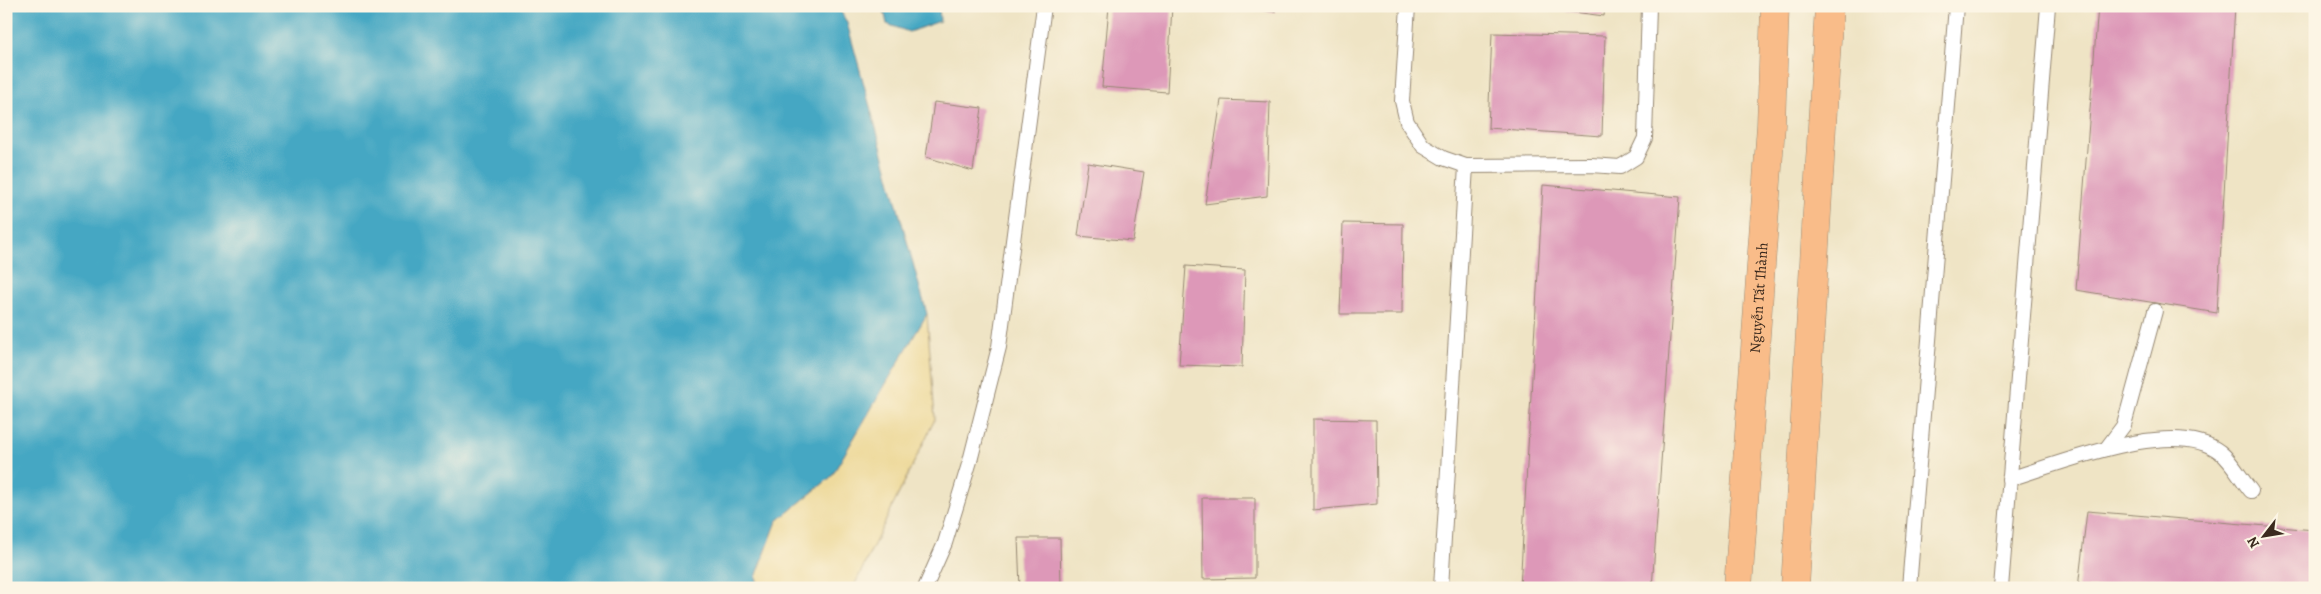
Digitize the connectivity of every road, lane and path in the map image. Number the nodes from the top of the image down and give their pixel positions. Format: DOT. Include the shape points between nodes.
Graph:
graph roads {
  1 [pos="1044,6"];
  2 [pos="1408,6"];
  3 [pos="1649,6"];
  4 [pos="1775,6"];
  5 [pos="1829,6"];
  6 [pos="1956,6"];
  7 [pos="2048,6"];
  8 [pos="1466,166"];
  9 [pos="2155,311"];
  10 [pos="2106,449"];
  11 [pos="2009,479"];
  12 [pos="2251,491"];
  13 [pos="925,588"];
  14 [pos="1441,588"];
  15 [pos="1738,588"];
  16 [pos="1795,588"];
  17 [pos="1909,588"];
  18 [pos="2001,588"];
  1 -- 13 [label="lane" via="1000,347 945,543"];
  2 -- 8 [label="lane" via="1402,101 1407,122 1423,146"];
  3 -- 8 [label="lane" via="1645,138 1636,157 1620,167"];
  4 -- 15 [label="main road, Nguyễn Tất Thành" via="1770,145"];
  5 -- 16 [label="main road"];
  6 -- 17 [label="lane"];
  7 -- 11 [label="lane"];
  8 -- 14 [label="lane"];
  9 -- 10 [label="lane" via="2124,425"];
  10 -- 11 [label="lane"];
  10 -- 12 [label="lane" via="2160,439 2197,440 2220,452"];
  11 -- 18 [label="lane"];
}
